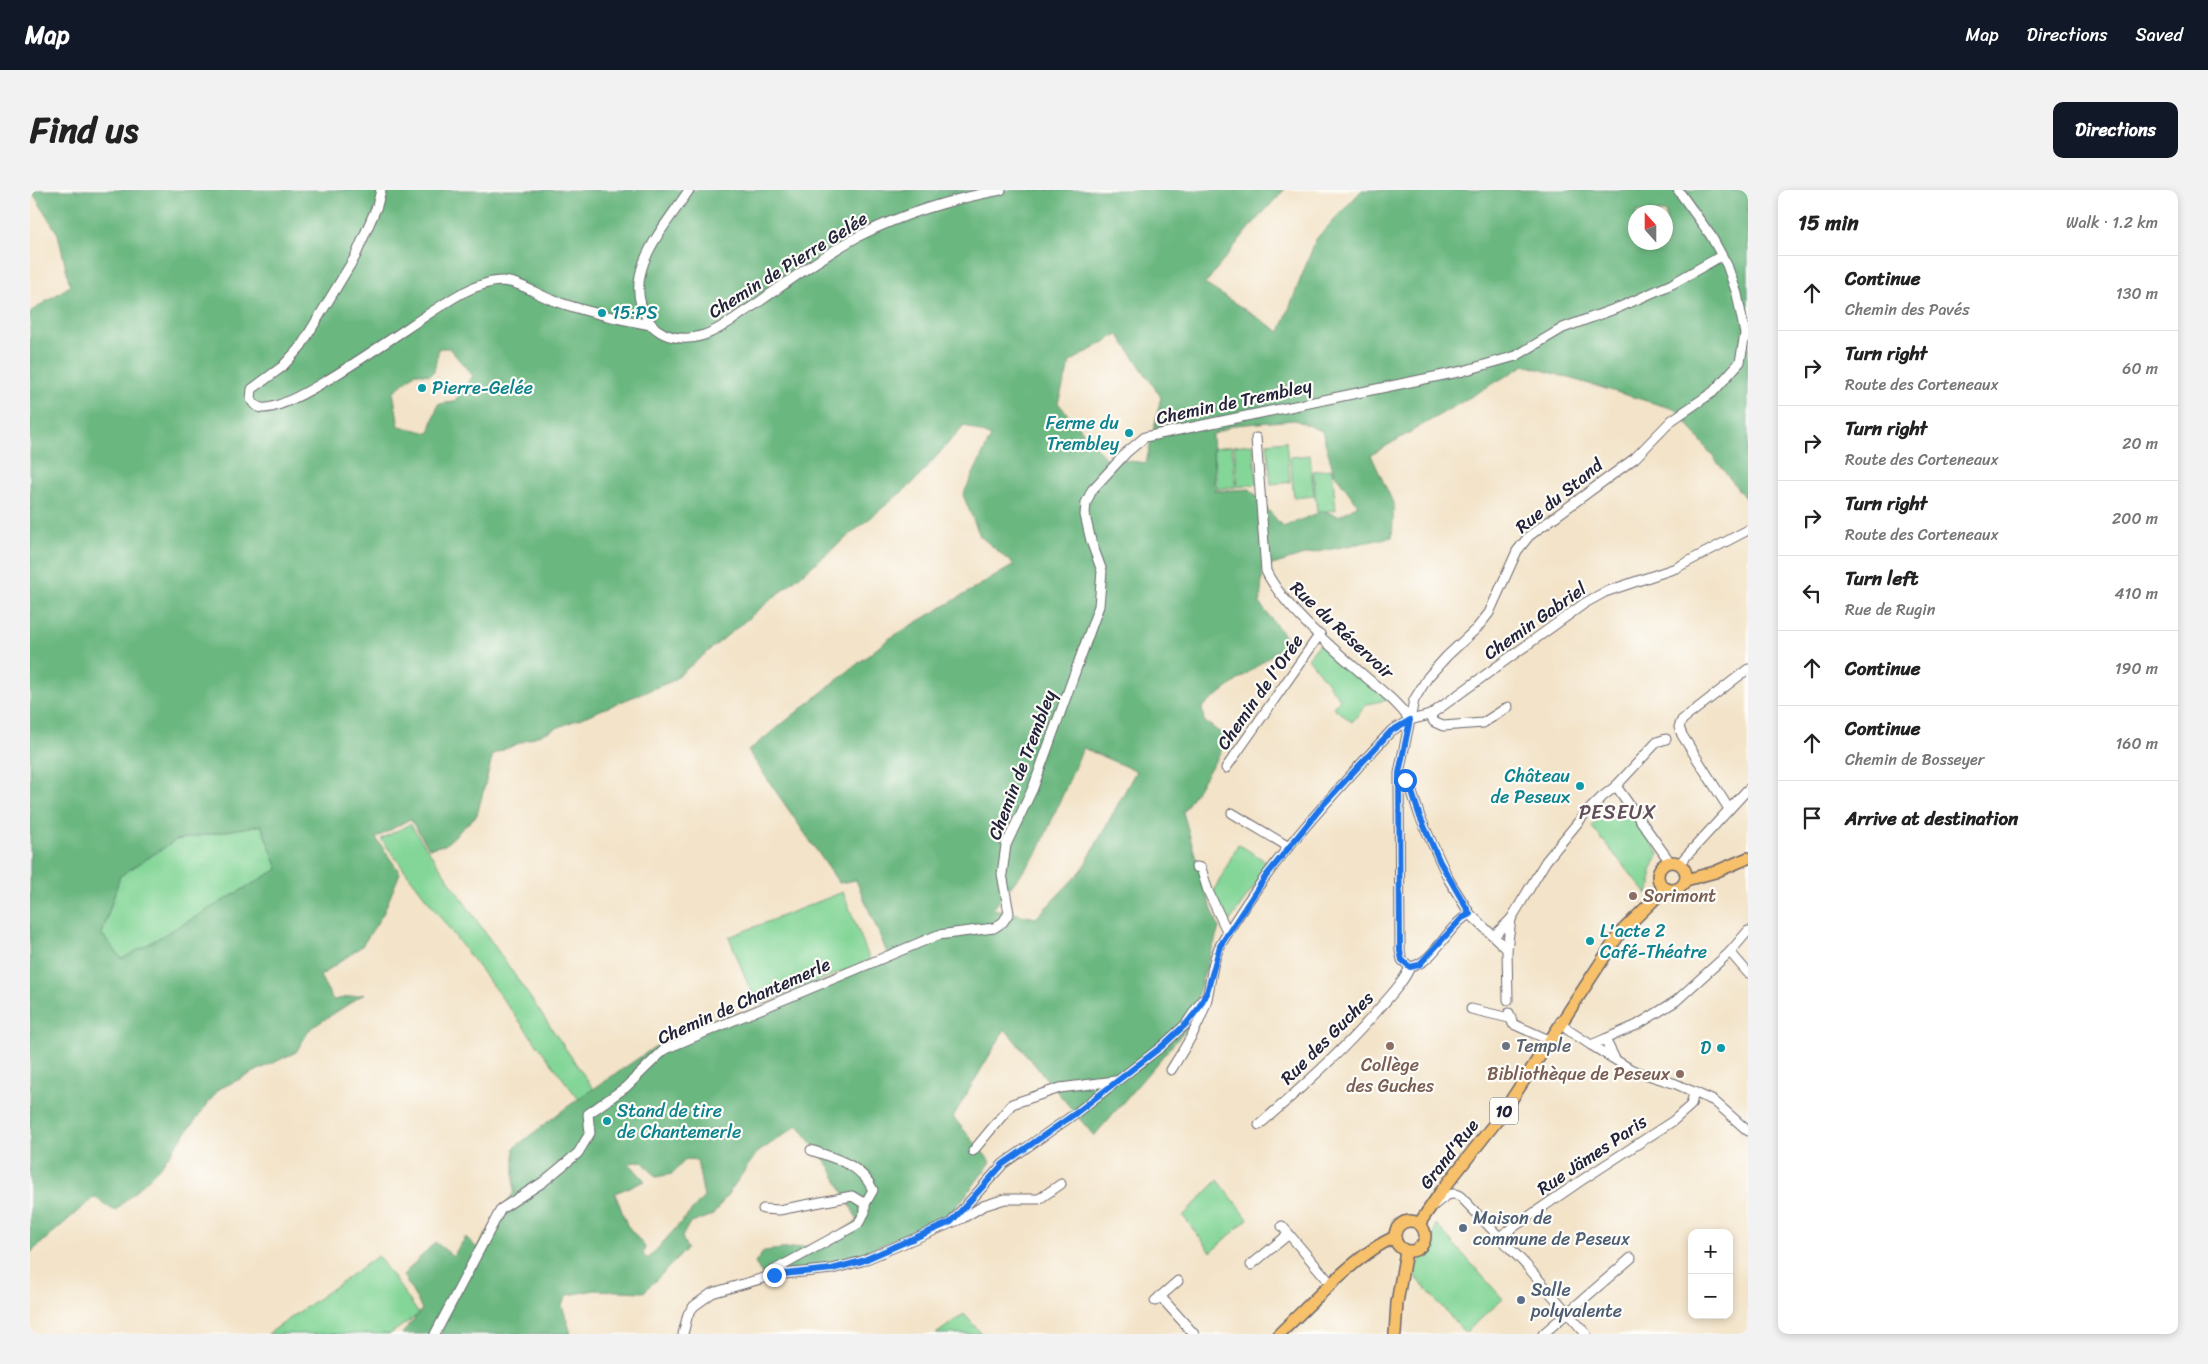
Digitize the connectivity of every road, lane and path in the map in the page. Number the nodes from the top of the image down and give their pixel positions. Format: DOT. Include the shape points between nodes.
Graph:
graph roads {
  1 [pos="381,190"];
  2 [pos="689,190"];
  3 [pos="1001,190"];
  4 [pos="1678,190"];
  5 [pos="1721,256"];
  6 [pos="651,325"];
  7 [pos="1256,438"];
  8 [pos="1748,530"];
  9 [pos="1320,634"];
  10 [pos="1748,668"];
  11 [pos="1508,708"];
  12 [pos="1430,715"];
  13 [pos="1410,720"];
  14 [pos="1666,739"];
  15 [pos="1226,768"];
  16 [pos="1405,780"];
  17 [pos="1616,786"];
  18 [pos="1748,789"];
  19 [pos="1729,809"];
  20 [pos="1232,813"];
  21 [pos="1289,847"];
  22 [pos="1748,858"];
  23 [pos="1674,863"];
  24 [pos="1196,867"];
  25 [pos="1686,880"];
  26 [pos="1665,888"];
  27 [pos="1470,914"];
  28 [pos="1511,919"];
  29 [pos="994,928"];
  30 [pos="1748,931"];
  31 [pos="1228,933"];
  32 [pos="1494,936"];
  33 [pos="1507,948"];
  34 [pos="1730,952"];
  35 [pos="1410,967"];
  36 [pos="1748,973"];
  37 [pos="1207,992"];
  38 [pos="1508,1000"];
  39 [pos="1471,1009"];
  40 [pos="1560,1022"];
  41 [pos="1604,1039"];
  42 [pos="1549,1040"];
  43 [pos="1591,1044"];
  44 [pos="1614,1057"];
  45 [pos="1171,1070"];
  46 [pos="1115,1081"];
  47 [pos="1694,1092"];
  48 [pos="1259,1125"];
  49 [pos="1748,1131"];
  50 [pos="811,1150"];
  51 [pos="973,1151"];
  52 [pos="1062,1184"];
  53 [pos="865,1204"];
  54 [pos="1430,1207"];
  55 [pos="763,1208"];
  56 [pos="951,1222"];
  57 [pos="1419,1224"];
  58 [pos="1395,1237"];
  59 [pos="1499,1237"];
  60 [pos="1406,1251"];
  61 [pos="1631,1258"];
  62 [pos="1251,1265"];
  63 [pos="756,1280"];
  64 [pos="1178,1282"];
  65 [pos="1332,1285"];
  66 [pos="1568,1314"];
  67 [pos="435,1334"];
  68 [pos="683,1334"];
  69 [pos="1194,1334"];
  70 [pos="1279,1334"];
  71 [pos="1395,1334"];
  72 [pos="1543,1334"];
  73 [pos="1586,1334"];
  1 -- 6 [label="street, Chemin de Pierre Gelée" via="355,257 301,346 282,367 252,389 251,399 256,406 274,406 305,392 438,307 491,282 513,282 584,311"];
  2 -- 6 [label="street" via="649,252 639,277 639,303"];
  3 -- 6 [label="street, Chemin de Pierre Gelée" via="941,203 885,223 832,252 725,325 705,335 687,339 672,337"];
  4 -- 5 [label="street, Rue du Stand" via="1711,236"];
  5 -- 13 [label="street, Rue du Stand" via="1743,318 1745,334 1740,362 1713,392 1672,420 1634,458 1529,536 1517,552 1489,613 1428,676 1414,700"];
  5 -- 29 [label="street, Chemin de Trembley" via="1672,284 1563,328 1516,356 1463,371 1145,437 1127,452 1092,490 1086,503 1085,515 1091,541 1102,571 1099,606 1033,788 1006,845 1002,874 1009,912 1004,922"];
  7 -- 9 [label="street, Rue du Réservoir" via="1266,571 1275,590"];
  8 -- 12 [label="street, Chemin Gabriel" via="1676,568 1605,592 1585,603"];
  9 -- 13 [label="street, Rue du Réservoir" via="1398,703"];
  9 -- 15 [label="street, Chemin de l'Orée"];
  10 -- 19 [label="street" via="1682,720 1679,727"];
  11 -- 12 [label="street" via="1483,723 1443,726 1434,722"];
  12 -- 13 [label="street, Chemin Gabriel"];
  13 -- 21 [label="street, Chemin Gabriel" via="1391,731"];
  13 -- 35 [label="street, Rue du Stand" via="1399,773 1400,951 1402,960"];
  14 -- 17 [label="street" via="1657,742"];
  16 -- 27 [label="street" via="1449,880"];
  17 -- 23 [label="street"];
  17 -- 28 [label="street" via="1596,803 1546,861"];
  18 -- 19 [label="street"];
  19 -- 23 [label="street"];
  20 -- 21 [label="street"];
  21 -- 31 [label="street, Chemin Gabriel"];
  22 -- 25 [label="main road"];
  23 -- 25 [label="main road" via="1686,871"];
  23 -- 26 [label="main road" via="1664,865 1658,872 1659,882"];
  24 -- 31 [label="street" via="1201,868"];
  25 -- 26 [label="main road" via="1678,890"];
  26 -- 40 [label="main road, Grand'Rue / 10" via="1620,932"];
  27 -- 32 [label="street"];
  27 -- 35 [label="street" via="1450,930 1426,959"];
  28 -- 32 [label="street"];
  28 -- 33 [label="street"];
  29 -- 67 [label="street, Chemin de Chantemerle" via="938,936 665,1049 626,1087 588,1114 590,1133 578,1153 543,1182 501,1209"];
  30 -- 34 [label="street"];
  31 -- 37 [label="street, Chemin Gabriel" via="1216,954"];
  32 -- 33 [label="street"];
  33 -- 38 [label="street"];
  34 -- 36 [label="street"];
  34 -- 41 [label="street" via="1676,1001 1657,1014"];
  35 -- 48 [label="street, Rue des Guches" via="1361,1030"];
  37 -- 45 [label="street, Chemin Gabriel" via="1201,1018"];
  37 -- 46 [label="street" via="1186,1024"];
  39 -- 42 [label="street" via="1509,1016 1512,1024"];
  40 -- 42 [label="main road, Grand'Rue / 10"];
  40 -- 43 [label="street"];
  41 -- 43 [label="street"];
  41 -- 44 [label="street"];
  42 -- 54 [label="main road, Grand'Rue / 10" via="1493,1127"];
  43 -- 44 [label="street"];
  44 -- 47 [label="street" via="1632,1070"];
  46 -- 51 [label="street" via="1060,1088 1012,1104"];
  46 -- 56 [label="street" via="1003,1164"];
  47 -- 49 [label="street" via="1714,1101"];
  47 -- 59 [label="street, Rue Jämes Paris" via="1691,1105 1673,1121"];
  50 -- 53 [label="street" via="852,1165 867,1177 873,1190"];
  52 -- 56 [label="street" via="1039,1199 1005,1199"];
  53 -- 55 [label="street" via="852,1196 779,1210"];
  53 -- 63 [label="street" via="866,1212 858,1224"];
  54 -- 57 [label="main road, Grand'Rue / 10"];
  54 -- 59 [label="street" via="1450,1194 1458,1194"];
  56 -- 63 [label="street" via="862,1261 832,1269"];
  57 -- 58 [label="main road" via="1405,1222 1397,1228"];
  57 -- 60 [label="main road" via="1425,1233 1424,1243 1417,1250"];
  58 -- 60 [label="main road" via="1398,1246"];
  58 -- 65 [label="main road" via="1372,1250"];
  59 -- 66 [label="street"];
  60 -- 71 [label="main road"];
  61 -- 66 [label="street"];
  62 -- 65 [label="street" via="1285,1230"];
  63 -- 68 [label="street" via="712,1293 698,1301 688,1314"];
  64 -- 69 [label="street" via="1157,1298"];
  65 -- 70 [label="main road"];
  66 -- 72 [label="street"];
  66 -- 73 [label="street"];
}
